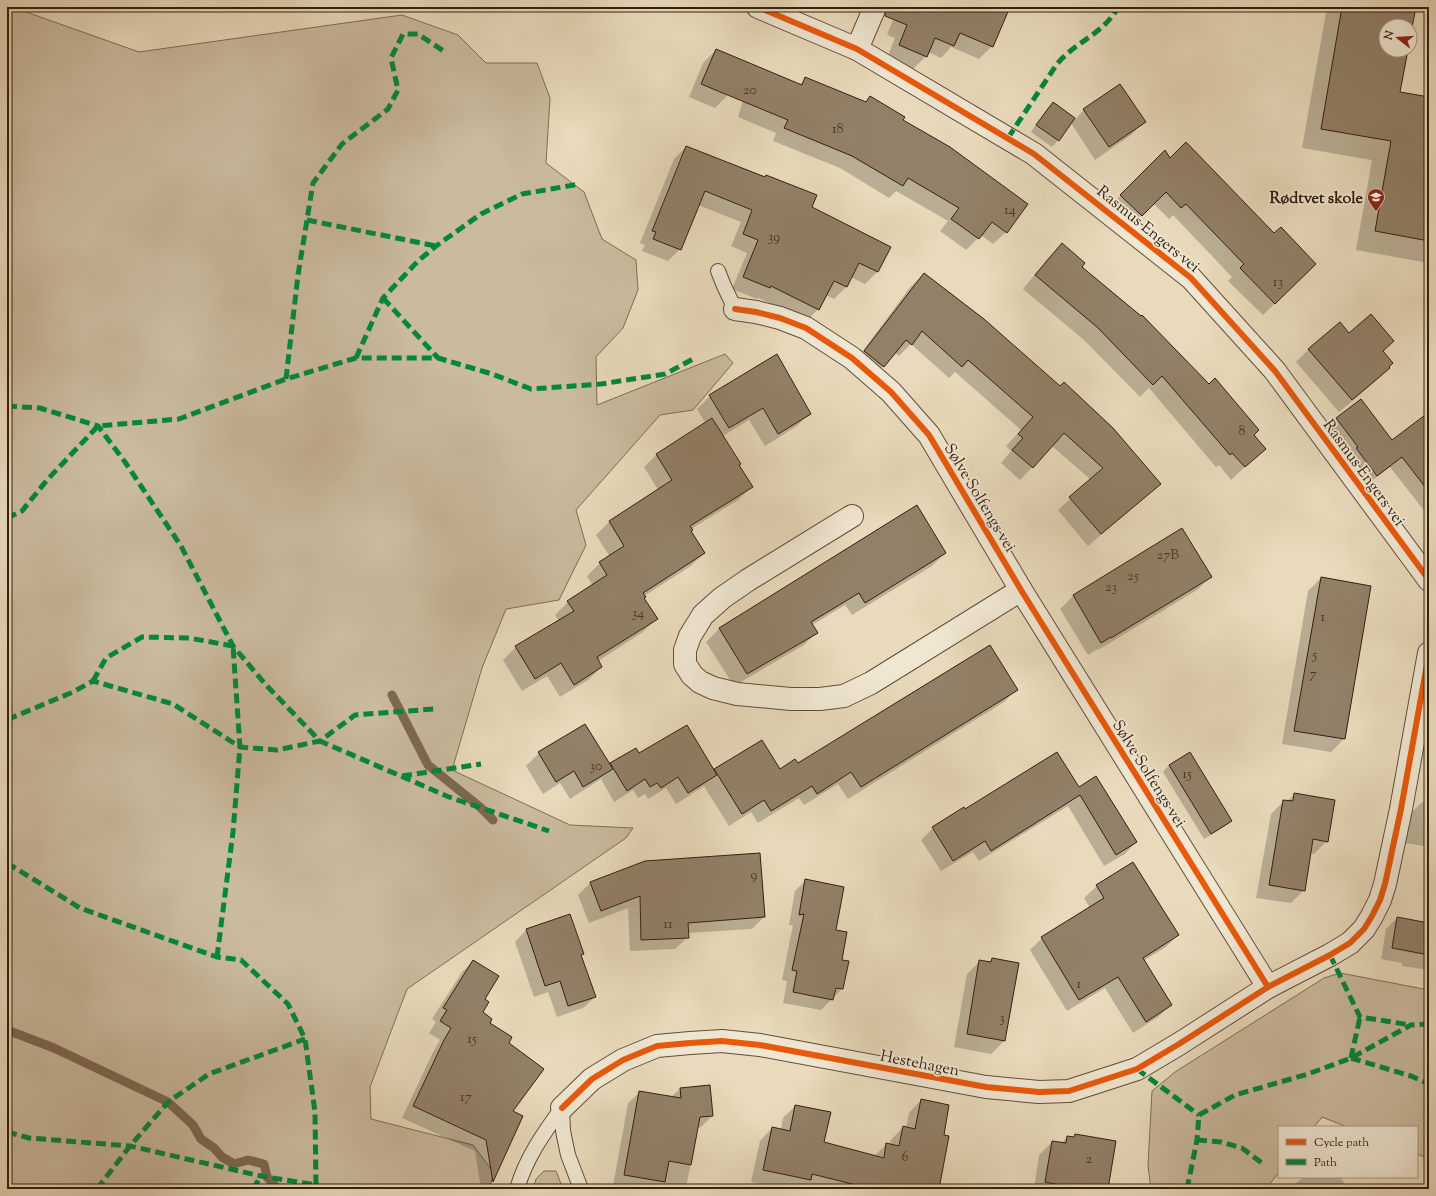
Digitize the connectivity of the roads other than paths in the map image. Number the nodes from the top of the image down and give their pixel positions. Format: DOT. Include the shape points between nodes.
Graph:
graph roads {
  1 [pos="758,7"];
  2 [pos="875,7"];
  3 [pos="857,49"];
  4 [pos="718,271"];
  5 [pos="735,309"];
  6 [pos="852,516"];
  7 [pos="1429,580"];
  8 [pos="1021,590"];
  9 [pos="1429,653"];
  10 [pos="1268,987"];
  11 [pos="562,1108"];
  12 [pos="517,1189"];
  13 [pos="582,1189"];
  1 -- 3 [label="street, Rasmus Engers vei"];
  2 -- 3 [label="street"];
  3 -- 7 [label="street, Rasmus Engers vei" via="1034,154 1191,278 1275,371"];
  4 -- 5 [label="lane, Sølve Solfengs vei"];
  5 -- 8 [label="street, Sølve Solfengs vei" via="780,318 806,328 852,358 891,392 929,435"];
  6 -- 8 [label="street" via="748,580 703,615 685,650 685,664 700,682 737,694 791,699 844,696 871,683"];
  8 -- 10 [label="street, Sølve Solfengs vei"];
  9 -- 10 [label="street" via="1401,809 1380,900 1364,929 1350,943"];
  10 -- 11 [label="street, Hestehagen" via="1137,1069 1069,1091 1039,1092 986,1087 760,1045 722,1041 657,1046 623,1060 592,1079"];
  11 -- 12 [label="lane, Hestehagen" via="534,1148"];
  11 -- 13 [label="lane" via="568,1155"];
}
